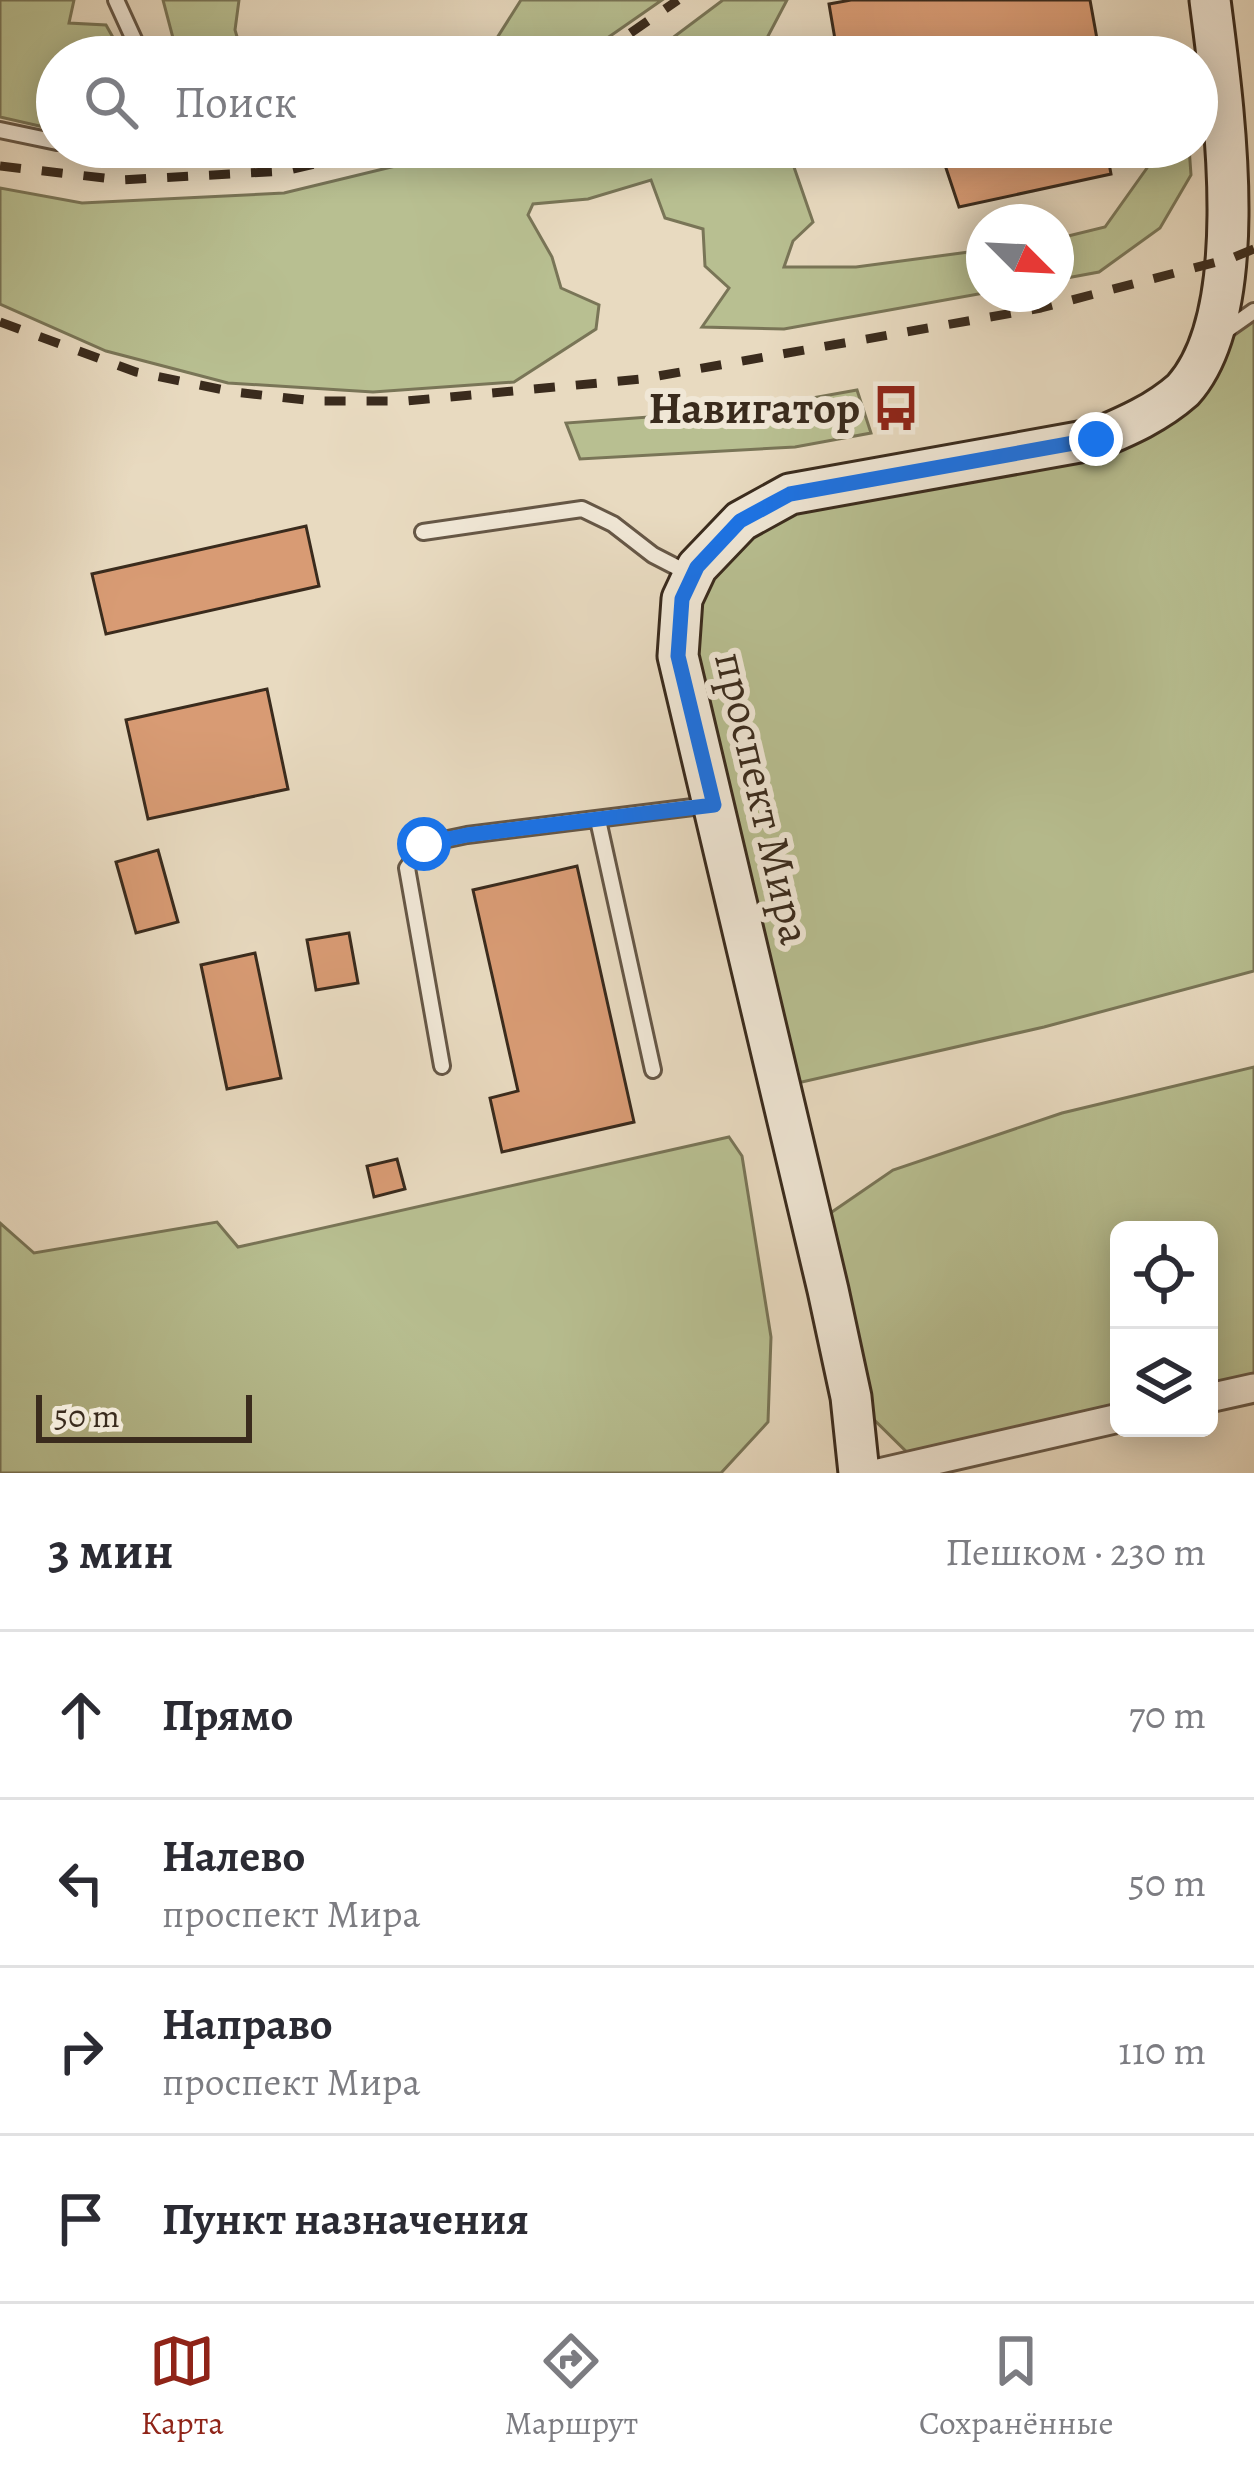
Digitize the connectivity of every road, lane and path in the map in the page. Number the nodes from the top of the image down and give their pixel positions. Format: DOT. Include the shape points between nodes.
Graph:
graph roads {
  1 [pos="116,0"];
  2 [pos="1210,0"];
  3 [pos="132,36"];
  4 [pos="1214,36"];
  5 [pos="1218,64"];
  6 [pos="0,130"];
  7 [pos="36,138"];
  8 [pos="1254,311"];
  9 [pos="1220,334"];
  10 [pos="423,532"];
  11 [pos="693,575"];
  12 [pos="714,805"];
  13 [pos="598,820"];
  14 [pos="442,1066"];
  15 [pos="653,1070"];
  16 [pos="1254,1388"];
  17 [pos="1218,1396"];
  18 [pos="1110,1420"];
  19 [pos="859,1473"];
  20 [pos="879,1473"];
  1 -- 3 [label="lane"];
  2 -- 4 [label="main road, проспект Мира"];
  5 -- 9 [label="main road, проспект Мира" via="1234,193"];
  6 -- 7 [label="lane"];
  8 -- 9 [label="lane"];
  9 -- 11 [label="main road, проспект Мира" via="1186,388 1139,422 1096,439 790,494 740,521"];
  10 -- 11 [label="lane" via="582,509"];
  11 -- 12 [label="main road, проспект Мира" via="682,599 678,656"];
  12 -- 13 [label="lane"];
  12 -- 19 [label="main road, проспект Мира" via="828,1290"];
  13 -- 14 [label="lane" via="424,844 407,868"];
  13 -- 15 [label="lane"];
  16 -- 17 [label="street"];
  18 -- 20 [label="street"];
}
